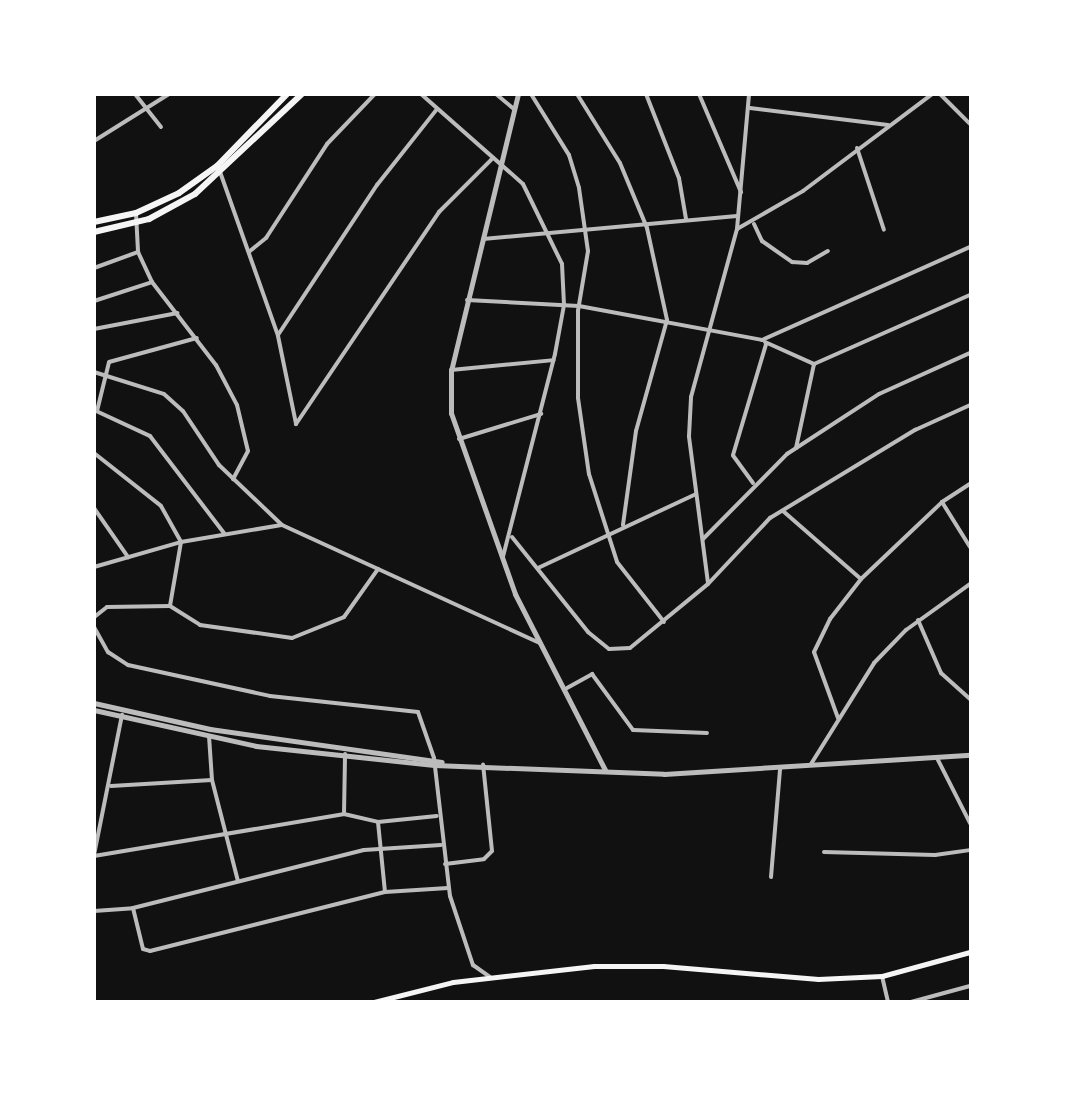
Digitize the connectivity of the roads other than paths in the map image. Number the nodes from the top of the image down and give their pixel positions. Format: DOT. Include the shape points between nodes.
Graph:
graph roads {
  1 [pos="135,94"];
  2 [pos="169,94"];
  3 [pos="287,94"];
  4 [pos="302,94"];
  5 [pos="375,94"];
  6 [pos="421,94"];
  7 [pos="496,94"];
  8 [pos="518,94"];
  9 [pos="531,94"];
  10 [pos="577,94"];
  11 [pos="646,94"];
  12 [pos="699,94"];
  13 [pos="749,94"];
  14 [pos="932,94"];
  15 [pos="940,94"];
  16 [pos="750,108"];
  17 [pos="147,109"];
  18 [pos="437,109"];
  19 [pos="515,109"];
  20 [pos="970,124"];
  21 [pos="888,125"];
  22 [pos="161,127"];
  23 [pos="94,141"];
  24 [pos="857,148"];
  25 [pos="491,160"];
  26 [pos="499,163"];
  27 [pos="217,166"];
  28 [pos="222,173"];
  29 [pos="742,195"];
  30 [pos="136,213"];
  31 [pos="737,216"];
  32 [pos="687,219"];
  33 [pos="94,222"];
  34 [pos="137,223"];
  35 [pos="644,223"];
  36 [pos="754,224"];
  37 [pos="584,228"];
  38 [pos="737,229"];
  39 [pos="884,230"];
  40 [pos="94,232"];
  41 [pos="549,233"];
  42 [pos="483,239"];
  43 [pos="970,247"];
  44 [pos="250,251"];
  45 [pos="828,251"];
  46 [pos="138,252"];
  47 [pos="94,268"];
  48 [pos="152,282"];
  49 [pos="970,295"];
  50 [pos="466,300"];
  51 [pos="94,301"];
  52 [pos="564,305"];
  53 [pos="579,306"];
  54 [pos="178,313"];
  55 [pos="668,320"];
  56 [pos="94,329"];
  57 [pos="708,331"];
  58 [pos="278,336"];
  59 [pos="197,338"];
  60 [pos="764,342"];
  61 [pos="970,353"];
  62 [pos="554,360"];
  63 [pos="814,364"];
  64 [pos="451,370"];
  65 [pos="94,372"];
  66 [pos="103,372"];
  67 [pos="970,405"];
  68 [pos="96,411"];
  69 [pos="541,414"];
  70 [pos="458,440"];
  71 [pos="796,448"];
  72 [pos="94,453"];
  73 [pos="233,479"];
  74 [pos="753,483"];
  75 [pos="970,484"];
  76 [pos="696,494"];
  77 [pos="942,502"];
  78 [pos="94,508"];
  79 [pos="783,510"];
  80 [pos="282,525"];
  81 [pos="623,525"];
  82 [pos="224,533"];
  83 [pos="606,536"];
  84 [pos="512,537"];
  85 [pos="702,540"];
  86 [pos="182,542"];
  87 [pos="970,547"];
  88 [pos="128,557"];
  89 [pos="501,561"];
  90 [pos="94,567"];
  91 [pos="538,568"];
  92 [pos="378,569"];
  93 [pos="861,579"];
  94 [pos="708,584"];
  95 [pos="970,584"];
  96 [pos="170,606"];
  97 [pos="94,617"];
  98 [pos="918,621"];
  99 [pos="664,622"];
  100 [pos="94,627"];
  101 [pos="541,644"];
  102 [pos="567,688"];
  103 [pos="970,699"];
  104 [pos="94,703"];
  105 [pos="94,710"];
  106 [pos="123,713"];
  107 [pos="838,718"];
  108 [pos="707,733"];
  109 [pos="209,736"];
  110 [pos="258,737"];
  111 [pos="256,746"];
  112 [pos="345,751"];
  113 [pos="970,755"];
  114 [pos="434,758"];
  115 [pos="937,758"];
  116 [pos="344,759"];
  117 [pos="442,762"];
  118 [pos="483,764"];
  119 [pos="434,765"];
  120 [pos="809,767"];
  121 [pos="780,769"];
  122 [pos="605,770"];
  123 [pos="212,780"];
  124 [pos="111,786"];
  125 [pos="344,814"];
  126 [pos="437,816"];
  127 [pos="378,822"];
  128 [pos="970,824"];
  129 [pos="226,836"];
  130 [pos="441,845"];
  131 [pos="378,850"];
  132 [pos="970,850"];
  133 [pos="824,852"];
  134 [pos="94,855"];
  135 [pos="445,864"];
  136 [pos="771,877"];
  137 [pos="238,881"];
  138 [pos="448,888"];
  139 [pos="385,892"];
  140 [pos="133,908"];
  141 [pos="94,910"];
  142 [pos="970,952"];
  143 [pos="882,976"];
  144 [pos="490,978"];
  145 [pos="970,986"];
  146 [pos="374,1002"];
  147 [pos="888,1002"];
  148 [pos="911,1002"];
  1 -- 17 [label="street"];
  2 -- 17 [label="street"];
  3 -- 27 [label="main road"];
  4 -- 28 [label="main road"];
  5 -- 44 [label="street" via="327,144 266,238"];
  6 -- 18 [label="street"];
  7 -- 19 [label="street"];
  8 -- 19 [label="street"];
  9 -- 37 [label="street" via="569,155"];
  10 -- 35 [label="street" via="620,163"];
  11 -- 32 [label="street" via="679,178"];
  12 -- 29 [label="street"];
  13 -- 16 [label="street"];
  14 -- 21 [label="street"];
  15 -- 20 [label="street"];
  16 -- 21 [label="street"];
  16 -- 29 [label="street"];
  17 -- 22 [label="street"];
  17 -- 23 [label="street"];
  18 -- 25 [label="street"];
  18 -- 58 [label="street" via="377,185"];
  19 -- 26 [label="street"];
  21 -- 24 [label="street"];
  24 -- 36 [label="street"];
  24 -- 39 [label="street"];
  25 -- 26 [label="street"];
  25 -- 58 [label="street" via="439,212 296,424"];
  26 -- 41 [label="street" via="529,192"];
  26 -- 42 [label="street"];
  27 -- 28 [label="street"];
  27 -- 30 [label="main road" via="179,193"];
  28 -- 34 [label="main road" via="167,212"];
  28 -- 44 [label="street"];
  29 -- 31 [label="street"];
  30 -- 33 [label="main road"];
  30 -- 34 [label="street"];
  31 -- 32 [label="street"];
  31 -- 38 [label="street"];
  32 -- 35 [label="street"];
  34 -- 40 [label="main road"];
  34 -- 46 [label="street"];
  35 -- 37 [label="street"];
  35 -- 55 [label="street"];
  36 -- 38 [label="street"];
  36 -- 45 [label="street" via="762,241 792,262 807,263"];
  37 -- 41 [label="street"];
  37 -- 53 [label="street" via="586,273"];
  38 -- 57 [label="street"];
  41 -- 42 [label="street"];
  41 -- 52 [label="street" via="562,264"];
  42 -- 50 [label="street"];
  43 -- 60 [label="street"];
  44 -- 58 [label="street"];
  46 -- 47 [label="street"];
  46 -- 48 [label="street"];
  48 -- 51 [label="street"];
  48 -- 54 [label="street"];
  49 -- 63 [label="street"];
  50 -- 52 [label="street"];
  50 -- 64 [label="street"];
  52 -- 53 [label="street"];
  52 -- 62 [label="street"];
  53 -- 55 [label="street"];
  53 -- 83 [label="street" via="581,437"];
  54 -- 56 [label="street"];
  54 -- 59 [label="street"];
  55 -- 57 [label="street"];
  55 -- 81 [label="street" via="636,431"];
  57 -- 60 [label="street"];
  57 -- 76 [label="street" via="689,416"];
  59 -- 66 [label="street" via="117,358"];
  59 -- 73 [label="street" via="231,393 247,439 246,458"];
  60 -- 63 [label="street"];
  60 -- 74 [label="street" via="733,455"];
  61 -- 71 [label="street" via="879,394"];
  62 -- 64 [label="street"];
  62 -- 69 [label="street"];
  63 -- 71 [label="street"];
  64 -- 70 [label="street"];
  65 -- 66 [label="street"];
  66 -- 68 [label="street"];
  66 -- 73 [label="street" via="164,394"];
  67 -- 79 [label="street" via="915,430"];
  68 -- 82 [label="street" via="150,436"];
  69 -- 70 [label="street"];
  69 -- 84 [label="street"];
  70 -- 89 [label="street"];
  71 -- 74 [label="street"];
  72 -- 86 [label="street" via="161,506"];
  73 -- 80 [label="street"];
  74 -- 85 [label="street"];
  75 -- 77 [label="street"];
  76 -- 81 [label="street"];
  76 -- 85 [label="street"];
  77 -- 87 [label="street"];
  77 -- 93 [label="street"];
  78 -- 88 [label="street"];
  79 -- 93 [label="street"];
  79 -- 94 [label="street" via="759,526"];
  80 -- 82 [label="street"];
  80 -- 92 [label="street"];
  81 -- 83 [label="street"];
  82 -- 86 [label="street"];
  83 -- 91 [label="street"];
  83 -- 99 [label="street" via="631,585"];
  84 -- 89 [label="street"];
  84 -- 91 [label="street"];
  85 -- 94 [label="street"];
  86 -- 88 [label="street"];
  86 -- 96 [label="street"];
  88 -- 90 [label="street"];
  89 -- 101 [label="street"];
  91 -- 99 [label="street" via="603,647 635,646"];
  92 -- 96 [label="street" via="344,617 292,638 200,625"];
  92 -- 101 [label="street"];
  93 -- 107 [label="street" via="830,619 814,652"];
  94 -- 99 [label="street"];
  95 -- 98 [label="street"];
  96 -- 97 [label="street" via="107,607"];
  98 -- 103 [label="street" via="941,674"];
  98 -- 107 [label="street" via="874,663"];
  100 -- 114 [label="street" via="108,652 128,665 270,696 418,712"];
  101 -- 102 [label="street"];
  102 -- 108 [label="street" via="592,674 633,730"];
  102 -- 122 [label="street"];
  104 -- 106 [label="street"];
  105 -- 106 [label="street"];
  106 -- 109 [label="street"];
  106 -- 110 [label="street"];
  106 -- 124 [label="street"];
  107 -- 120 [label="street"];
  109 -- 111 [label="street"];
  109 -- 123 [label="street"];
  110 -- 111 [label="street"];
  110 -- 112 [label="street"];
  111 -- 116 [label="street"];
  112 -- 114 [label="street"];
  112 -- 116 [label="street"];
  113 -- 115 [label="street"];
  114 -- 117 [label="street"];
  114 -- 119 [label="street"];
  115 -- 120 [label="street"];
  115 -- 128 [label="street"];
  116 -- 119 [label="street"];
  116 -- 125 [label="street"];
  117 -- 118 [label="street"];
  117 -- 119 [label="street"];
  118 -- 122 [label="street"];
  118 -- 135 [label="street" via="492,851 484,859"];
  119 -- 126 [label="street"];
  120 -- 121 [label="street"];
  121 -- 122 [label="street"];
  121 -- 136 [label="street"];
  123 -- 124 [label="street"];
  123 -- 129 [label="street"];
  124 -- 134 [label="street"];
  125 -- 127 [label="street"];
  125 -- 129 [label="street"];
  126 -- 127 [label="street"];
  126 -- 130 [label="street"];
  127 -- 131 [label="street"];
  129 -- 134 [label="street"];
  129 -- 137 [label="street"];
  130 -- 131 [label="street"];
  130 -- 135 [label="street"];
  131 -- 137 [label="street"];
  131 -- 139 [label="street"];
  132 -- 133 [label="street" via="935,855"];
  135 -- 138 [label="street"];
  137 -- 140 [label="street"];
  138 -- 139 [label="street"];
  138 -- 144 [label="street" via="472,965"];
  139 -- 140 [label="street" via="150,951 143,949"];
  140 -- 141 [label="street"];
  142 -- 143 [label="main road"];
  143 -- 144 [label="main road" via="818,980 632,964"];
  143 -- 147 [label="street"];
  144 -- 146 [label="main road"];
  145 -- 148 [label="street"];
}
